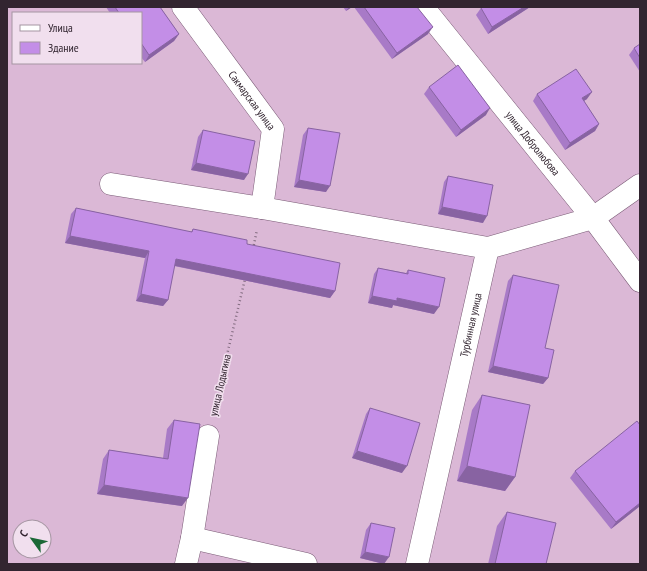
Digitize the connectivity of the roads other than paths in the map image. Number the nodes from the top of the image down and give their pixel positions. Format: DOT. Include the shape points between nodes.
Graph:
graph roads {
  1 [pos="183,7"];
  2 [pos="424,7"];
  3 [pos="111,184"];
  4 [pos="640,185"];
  5 [pos="262,208"];
  6 [pos="594,218"];
  7 [pos="488,248"];
  8 [pos="640,281"];
  9 [pos="208,436"];
  10 [pos="192,538"];
  11 [pos="186,564"];
  12 [pos="306,564"];
  13 [pos="417,564"];
  1 -- 5 [label="street, Сакмарская улица" via="273,130"];
  2 -- 6 [label="street, улица Добролюбова"];
  3 -- 5 [label="street"];
  4 -- 6 [label="street"];
  5 -- 7 [label="street"];
  6 -- 7 [label="street"];
  6 -- 8 [label="street, улица Добролюбова"];
  7 -- 13 [label="street, Турбинная улица"];
  9 -- 10 [label="street"];
  10 -- 11 [label="street"];
  10 -- 12 [label="street"];
}
